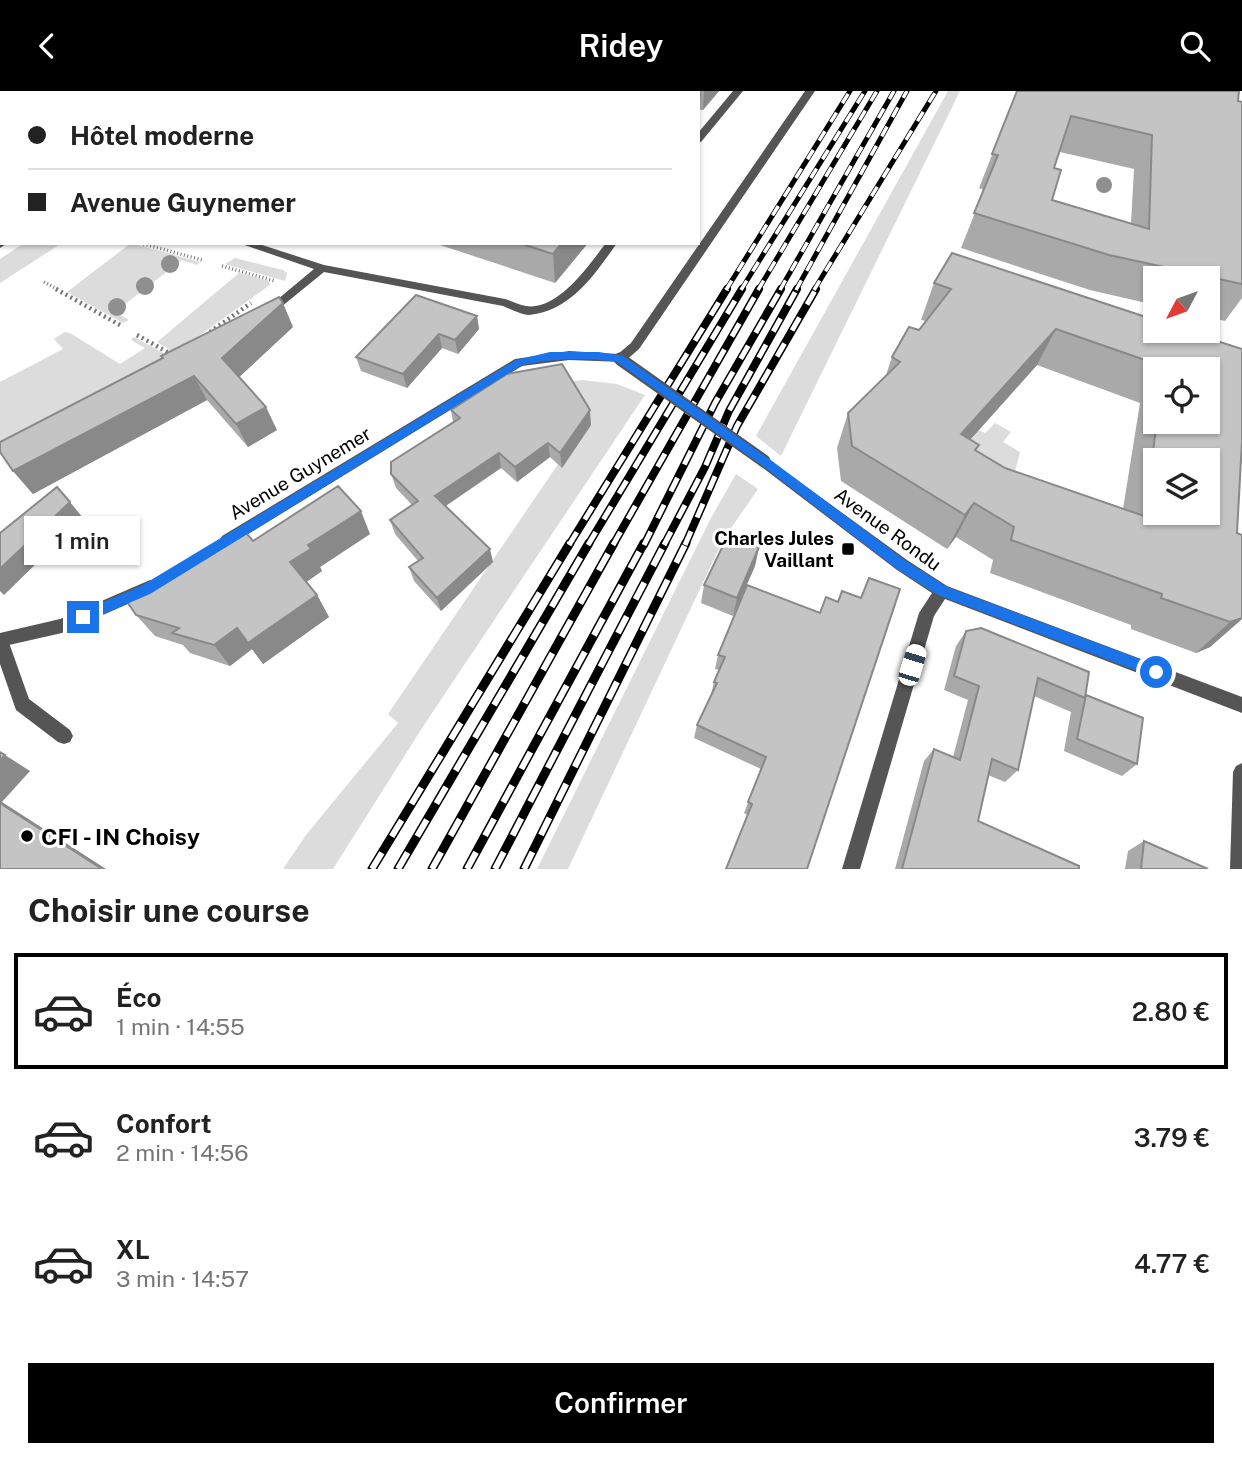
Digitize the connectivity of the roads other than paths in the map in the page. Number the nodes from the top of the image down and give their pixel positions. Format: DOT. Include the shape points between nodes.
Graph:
graph roads {
  1 [pos="738,91"];
  2 [pos="810,91"];
  3 [pos="700,137"];
  4 [pos="250,245"];
  5 [pos="610,245"];
  6 [pos="322,268"];
  7 [pos="263,317"];
  8 [pos="620,359"];
  9 [pos="215,547"];
  10 [pos="169,576"];
  11 [pos="942,591"];
  12 [pos="0,640"];
  13 [pos="1242,705"];
  14 [pos="64,736"];
  15 [pos="1242,772"];
  16 [pos="851,869"];
  17 [pos="1239,869"];
  1 -- 3 [label="street"];
  2 -- 8 [label="street" via="635,346"];
  4 -- 6 [label="street"];
  5 -- 6 [label="street" via="574,292 556,303 528,310"];
  6 -- 7 [label="street"];
  8 -- 9 [label="street, Avenue Guynemer" via="550,355 519,362"];
  8 -- 11 [label="street, Avenue Rondu, bridge"];
  10 -- 12 [label="street" via="62,626"];
  11 -- 13 [label="street, Avenue Rondu"];
  11 -- 16 [label="street" via="927,613"];
  12 -- 14 [label="street" via="22,704"];
  15 -- 17 [label="street"];
}
